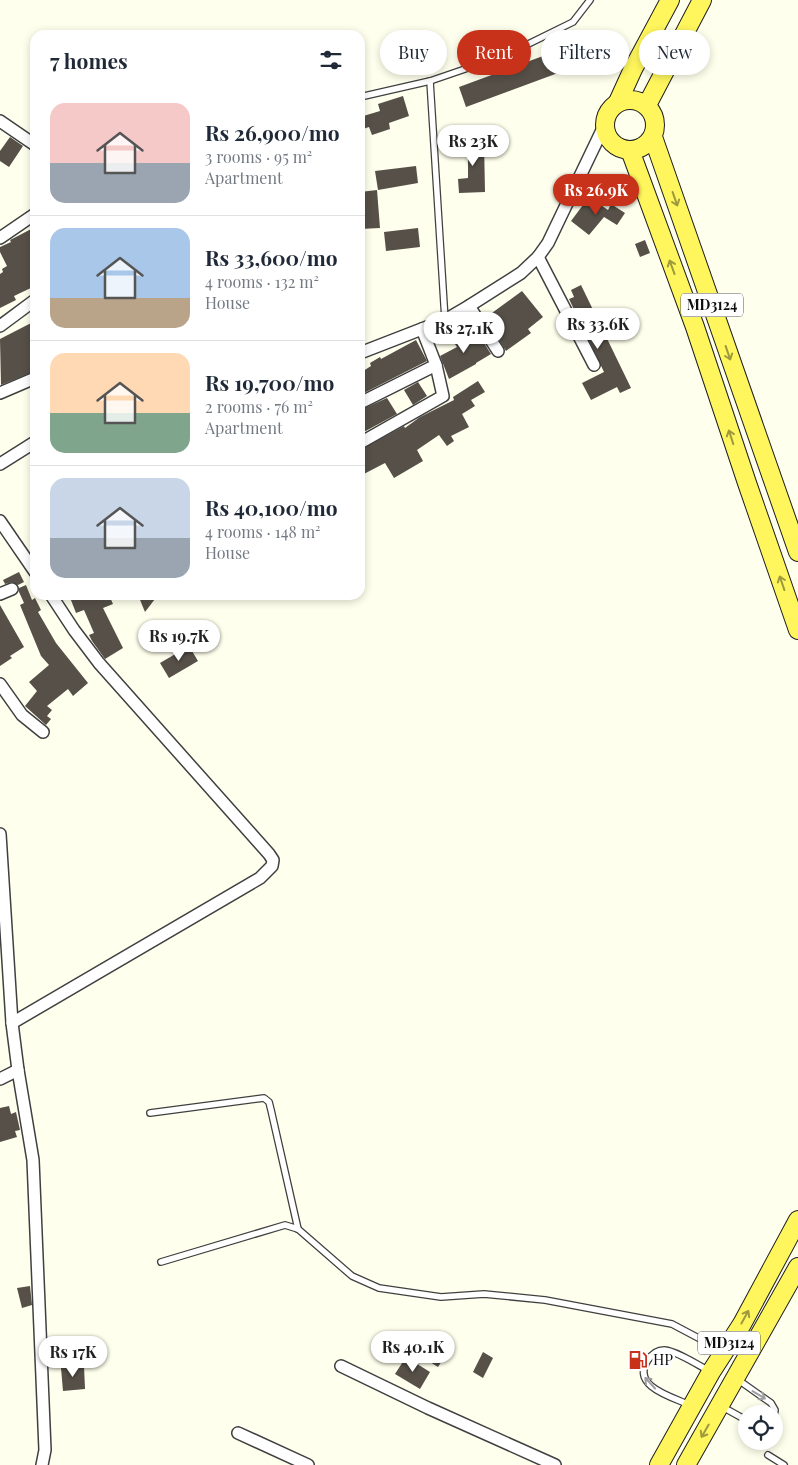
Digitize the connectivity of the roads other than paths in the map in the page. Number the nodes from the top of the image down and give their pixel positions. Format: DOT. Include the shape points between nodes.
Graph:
graph roads {
  1 [pos="590,0"];
  2 [pos="670,0"];
  3 [pos="702,0"];
  4 [pos="430,80"];
  5 [pos="365,96"];
  6 [pos="618,102"];
  7 [pos="647,105"];
  8 [pos="0,121"];
  9 [pos="605,124"];
  10 [pos="653,137"];
  11 [pos="30,142"];
  12 [pos="630,150"];
  13 [pos="30,217"];
  14 [pos="0,238"];
  15 [pos="538,257"];
  16 [pos="30,304"];
  17 [pos="469,306"];
  18 [pos="444,320"];
  19 [pos="0,326"];
  20 [pos="422,329"];
  21 [pos="365,351"];
  22 [pos="498,351"];
  23 [pos="436,365"];
  24 [pos="594,365"];
  25 [pos="30,380"];
  26 [pos="0,393"];
  27 [pos="365,400"];
  28 [pos="365,440"];
  29 [pos="30,445"];
  30 [pos="0,464"];
  31 [pos="0,521"];
  32 [pos="798,552"];
  33 [pos="30,565"];
  34 [pos="12,589"];
  35 [pos="0,594"];
  36 [pos="54,600"];
  37 [pos="798,630"];
  38 [pos="0,684"];
  39 [pos="43,732"];
  40 [pos="0,834"];
  41 [pos="12,1023"];
  42 [pos="18,1070"];
  43 [pos="0,1079"];
  44 [pos="150,1113"];
  45 [pos="798,1220"];
  46 [pos="298,1229"];
  47 [pos="161,1262"];
  48 [pos="798,1267"];
  49 [pos="723,1351"];
  50 [pos="341,1366"];
  51 [pos="711,1372"];
  52 [pos="735,1378"];
  53 [pos="772,1405"];
  54 [pos="692,1406"];
  55 [pos="719,1407"];
  56 [pos="738,1416"];
  57 [pos="238,1433"];
  58 [pos="768,1455"];
  59 [pos="42,1465"];
  60 [pos="308,1465"];
  61 [pos="554,1465"];
  62 [pos="659,1465"];
  63 [pos="686,1465"];
  64 [pos="784,1465"];
  1 -- 4 [label="lane" via="573,22 506,56"];
  2 -- 6 [label="main road"];
  3 -- 7 [label="main road"];
  4 -- 5 [label="lane"];
  4 -- 18 [label="lane"];
  6 -- 7 [label="main road" via="635,99"];
  6 -- 9 [label="main road" via="606,115"];
  7 -- 10 [label="main road" via="656,124"];
  8 -- 11 [label="street"];
  9 -- 12 [label="main road" via="609,139 622,149"];
  9 -- 15 [label="street" via="548,243"];
  10 -- 12 [label="main road" via="645,146"];
  10 -- 32 [label="main road, MD3124, one-way"];
  37 -- 12 [label="main road, MD3124, one-way" via="695,327"];
  13 -- 14 [label="street"];
  15 -- 17 [label="street" via="521,273"];
  15 -- 24 [label="street"];
  16 -- 19 [label="street"];
  17 -- 18 [label="street"];
  17 -- 22 [label="street"];
  18 -- 20 [label="street"];
  20 -- 21 [label="street"];
  20 -- 23 [label="street"];
  23 -- 27 [label="street"];
  23 -- 28 [label="street" via="443,396"];
  25 -- 26 [label="street"];
  29 -- 30 [label="street"];
  31 -- 33 [label="street"];
  34 -- 35 [label="street"];
  36 -- 41 [label="street" via="99,663 273,860 272,866 260,878"];
  38 -- 39 [label="street" via="22,715"];
  40 -- 41 [label="street"];
  41 -- 42 [label="street"];
  42 -- 43 [label="street"];
  42 -- 59 [label="street" via="33,1160 45,1450"];
  44 -- 46 [label="lane" via="264,1098 269,1102"];
  49 -- 45 [label="main road, MD3124, one-way" via="742,1324"];
  46 -- 47 [label="lane" via="285,1225"];
  46 -- 49 [label="lane" via="352,1276 379,1288 441,1297 484,1294 545,1300 672,1324"];
  48 -- 52 [label="main road, MD3124"];
  49 -- 51 [label="main road, MD3124"];
  50 -- 61 [label="street"];
  51 -- 54 [label="main road, MD3124"];
  54 -- 51 [label="lane, one-way" via="648,1384 644,1366 656,1352 664,1350"];
  52 -- 53 [label="lane, one-way"];
  52 -- 55 [label="main road, MD3124"];
  54 -- 62 [label="main road, MD3124"];
  55 -- 56 [label="lane"];
  55 -- 63 [label="main road, MD3124, one-way"];
  57 -- 60 [label="street"];
  58 -- 64 [label="lane"];
}
